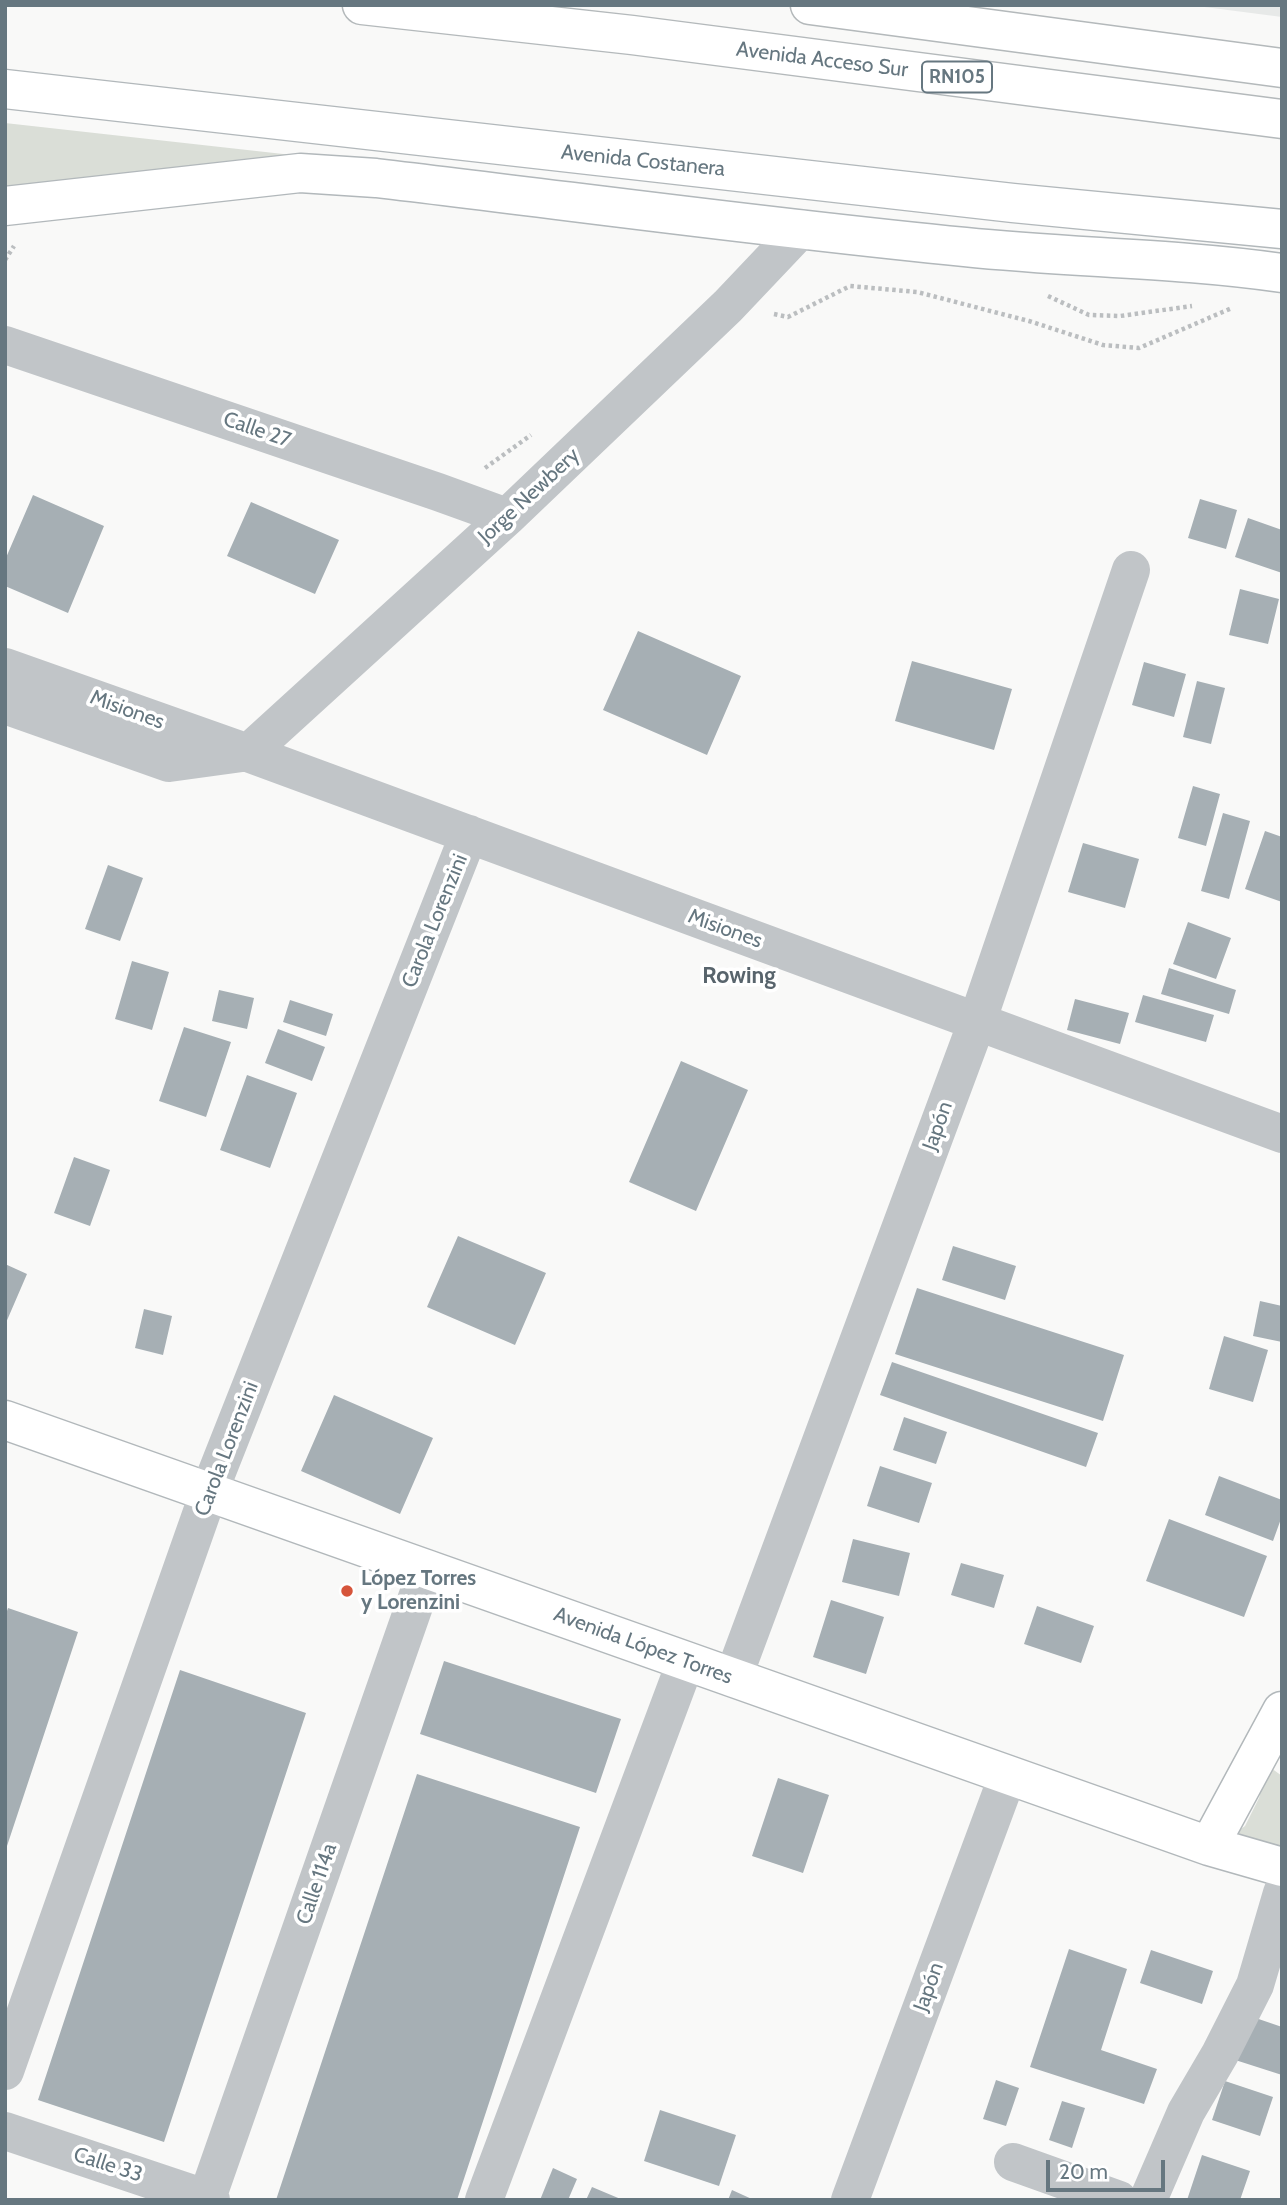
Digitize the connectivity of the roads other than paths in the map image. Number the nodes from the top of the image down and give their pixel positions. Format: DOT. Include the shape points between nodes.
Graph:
graph roads {
  1 [pos="362,5"];
  2 [pos="810,5"];
  3 [pos="1282,68"];
  4 [pos="5,89"];
  5 [pos="1282,119"];
  6 [pos="5,206"];
  7 [pos="801,229"];
  8 [pos="1282,229"];
  9 [pos="1282,273"];
  10 [pos="5,345"];
  11 [pos="507,517"];
  12 [pos="1131,570"];
  13 [pos="5,667"];
  14 [pos="5,705"];
  15 [pos="248,753"];
  16 [pos="469,834"];
  17 [pos="977,1022"];
  18 [pos="1282,1134"];
  19 [pos="5,1420"];
  20 [pos="209,1492"];
  21 [pos="426,1569"];
  22 [pos="687,1661"];
  23 [pos="733,1678"];
  24 [pos="1282,1711"];
  25 [pos="1008,1775"];
  26 [pos="1209,1846"];
  27 [pos="1282,1867"];
  28 [pos="1282,1893"];
  29 [pos="5,2071"];
  30 [pos="5,2131"];
  31 [pos="1013,2162"];
  32 [pos="209,2199"];
  33 [pos="484,2200"];
  34 [pos="850,2200"];
  35 [pos="1119,2200"];
  36 [pos="1148,2200"];
  1 -- 5 [label="main road, Avenida Acceso Sur / RN105"];
  2 -- 3 [label="main road"];
  4 -- 8 [label="main road, Avenida Costanera" via="1013,204"];
  6 -- 7 [label="main road" via="300,173"];
  7 -- 9 [label="main road" via="1030,254"];
  7 -- 11 [label="street, Jorge Newbery" via="728,306"];
  10 -- 11 [label="street, Calle 27"];
  11 -- 15 [label="street, Jorge Newbery"];
  12 -- 17 [label="street, Japón"];
  13 -- 15 [label="street, Misiones"];
  14 -- 15 [label="street, Misiones" via="169,763"];
  15 -- 16 [label="street, Misiones"];
  16 -- 17 [label="street, Misiones"];
  16 -- 20 [label="street, Carola Lorenzini"];
  17 -- 18 [label="street, Misiones"];
  17 -- 23 [label="street, Japón"];
  19 -- 20 [label="main road, Avenida López Torres"];
  20 -- 21 [label="main road, Avenida López Torres"];
  20 -- 29 [label="street, Carola Lorenzini"];
  21 -- 22 [label="main road, Avenida López Torres"];
  21 -- 32 [label="street, Calle 114a"];
  22 -- 23 [label="main road, Avenida López Torres"];
  22 -- 33 [label="street"];
  23 -- 25 [label="main road, Avenida López Torres"];
  24 -- 26 [label="main road"];
  25 -- 26 [label="main road, Avenida López Torres"];
  25 -- 34 [label="street, Japón"];
  26 -- 27 [label="main road, Avenida López Torres"];
  28 -- 36 [label="street" via="1255,1985 1186,2112"];
  30 -- 32 [label="street, Calle 33"];
  31 -- 35 [label="street"];
}
